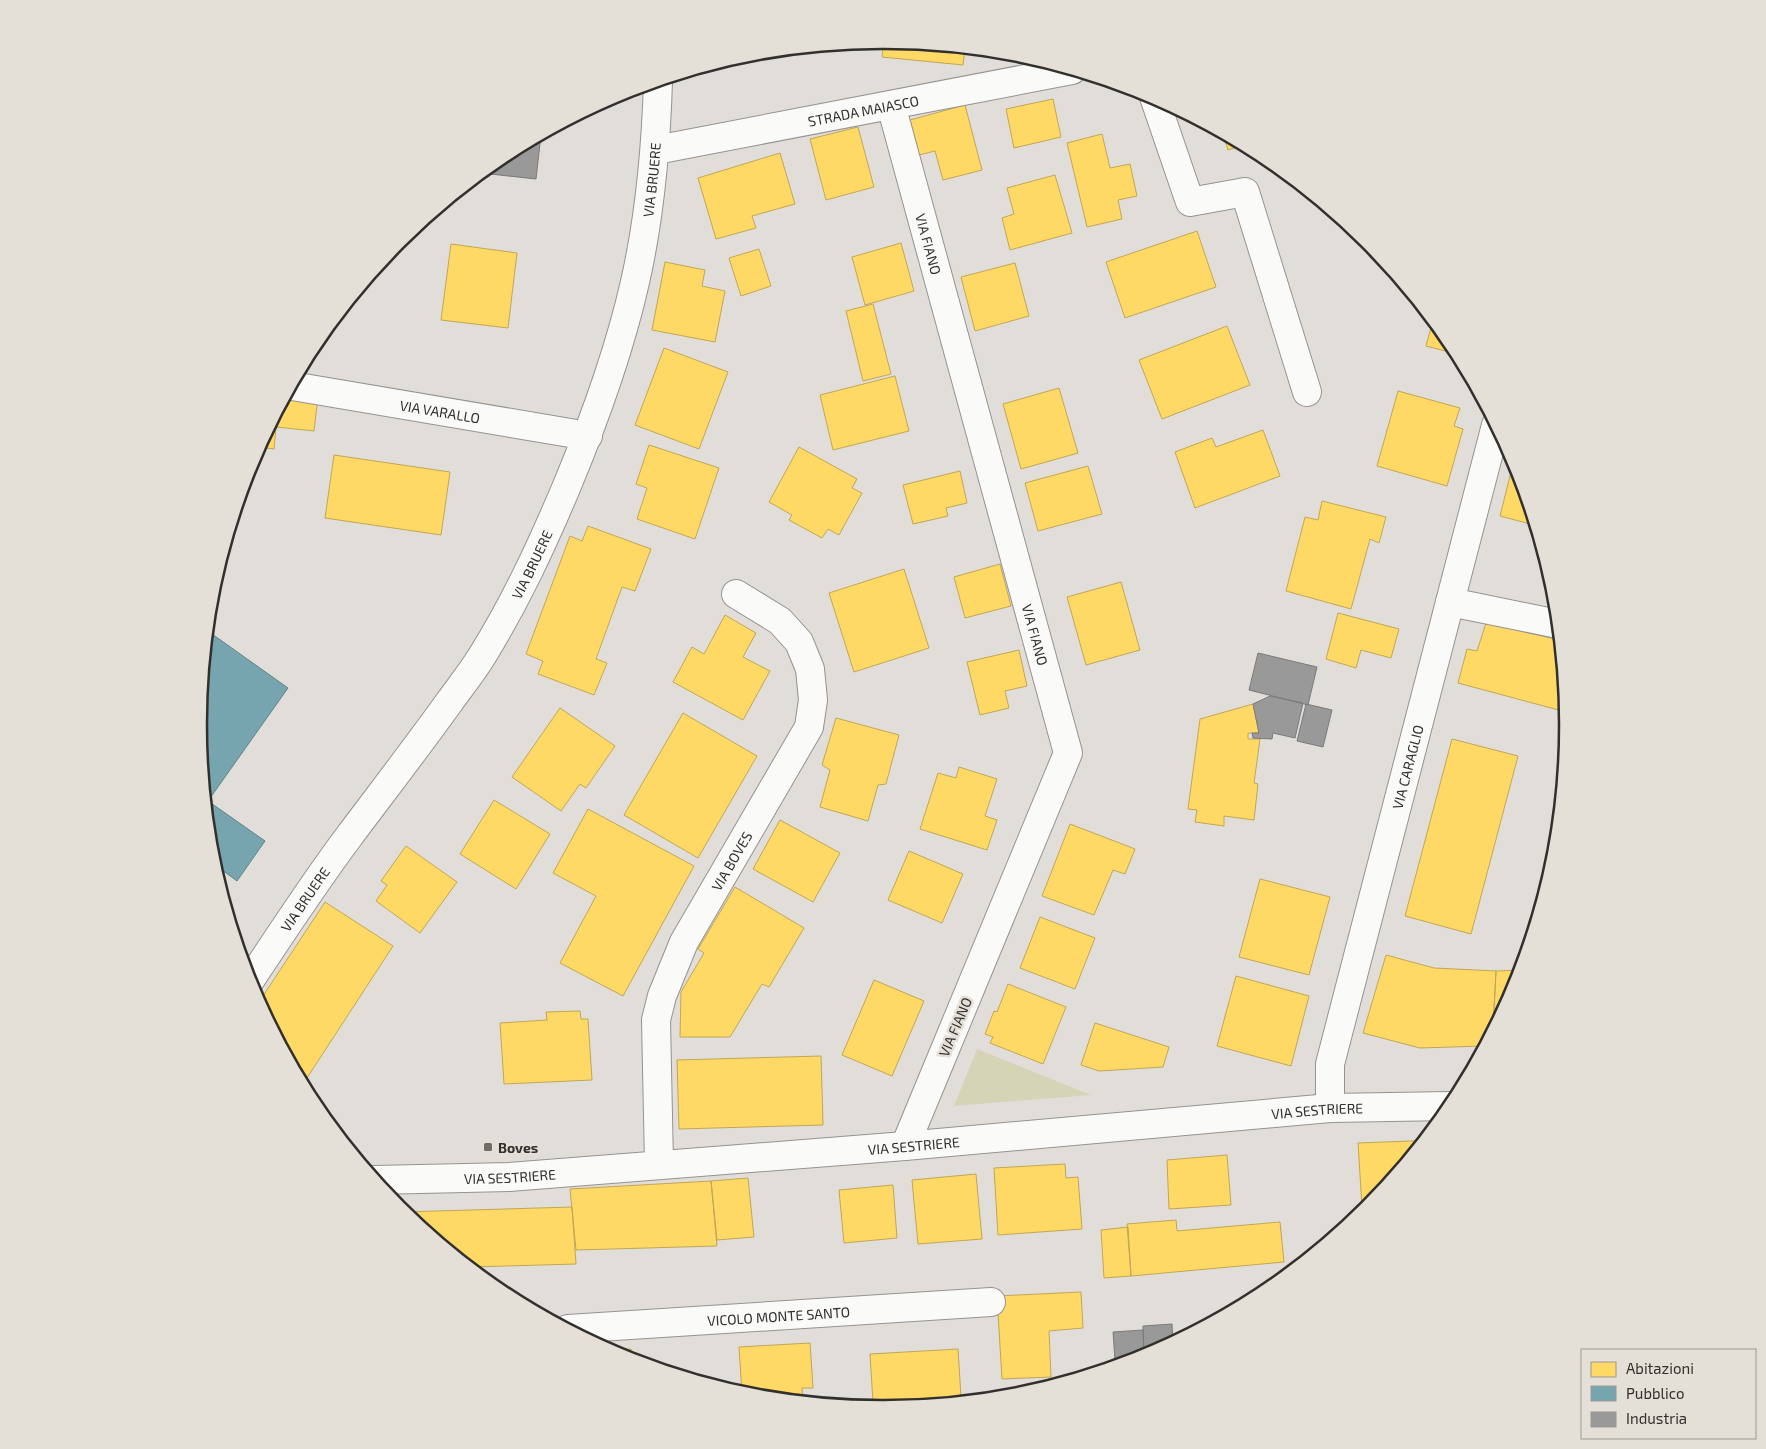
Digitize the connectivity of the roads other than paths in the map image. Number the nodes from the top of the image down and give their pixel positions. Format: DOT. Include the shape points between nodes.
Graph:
graph roads {
  1 [pos="1059,72"];
  2 [pos="658,88"];
  3 [pos="890,105"];
  4 [pos="1157,107"];
  5 [pos="656,150"];
  6 [pos="298,387"];
  7 [pos="1307,392"];
  8 [pos="1493,435"];
  9 [pos="588,436"];
  10 [pos="736,594"];
  11 [pos="1450,602"];
  12 [pos="1551,623"];
  13 [pos="255,973"];
  14 [pos="1441,1106"];
  15 [pos="1330,1108"];
  16 [pos="905,1146"];
  17 [pos="659,1164"];
  18 [pos="384,1180"];
  19 [pos="991,1302"];
  20 [pos="579,1328"];
  1 -- 3 [label="street, STRADA MAIASCO"];
  2 -- 5 [label="street, VIA BRUERE"];
  3 -- 5 [label="street, STRADA MAIASCO"];
  3 -- 16 [label="street, VIA FIANO" via="1068,753"];
  4 -- 7 [label="street" via="1190,202 1245,192"];
  5 -- 9 [label="street, VIA BRUERE" via="635,280 618,349"];
  6 -- 9 [label="street, VIA VARALLO"];
  8 -- 11 [label="street, VIA CARAGLIO"];
  9 -- 13 [label="street, VIA BRUERE" via="514,603 480,659 349,836"];
  10 -- 17 [label="street, VIA BOVES" via="780,621 799,642 810,669 813,700 809,727 684,942 662,996 656,1020"];
  11 -- 12 [label="street"];
  11 -- 15 [label="street, VIA CARAGLIO" via="1330,1064"];
  14 -- 15 [label="street, VIA SESTRIERE"];
  15 -- 16 [label="street, VIA SESTRIERE"];
  16 -- 17 [label="street, VIA SESTRIERE"];
  17 -- 18 [label="street, VIA SESTRIERE" via="508,1177"];
  19 -- 20 [label="street, VICOLO MONTE SANTO"];
}
